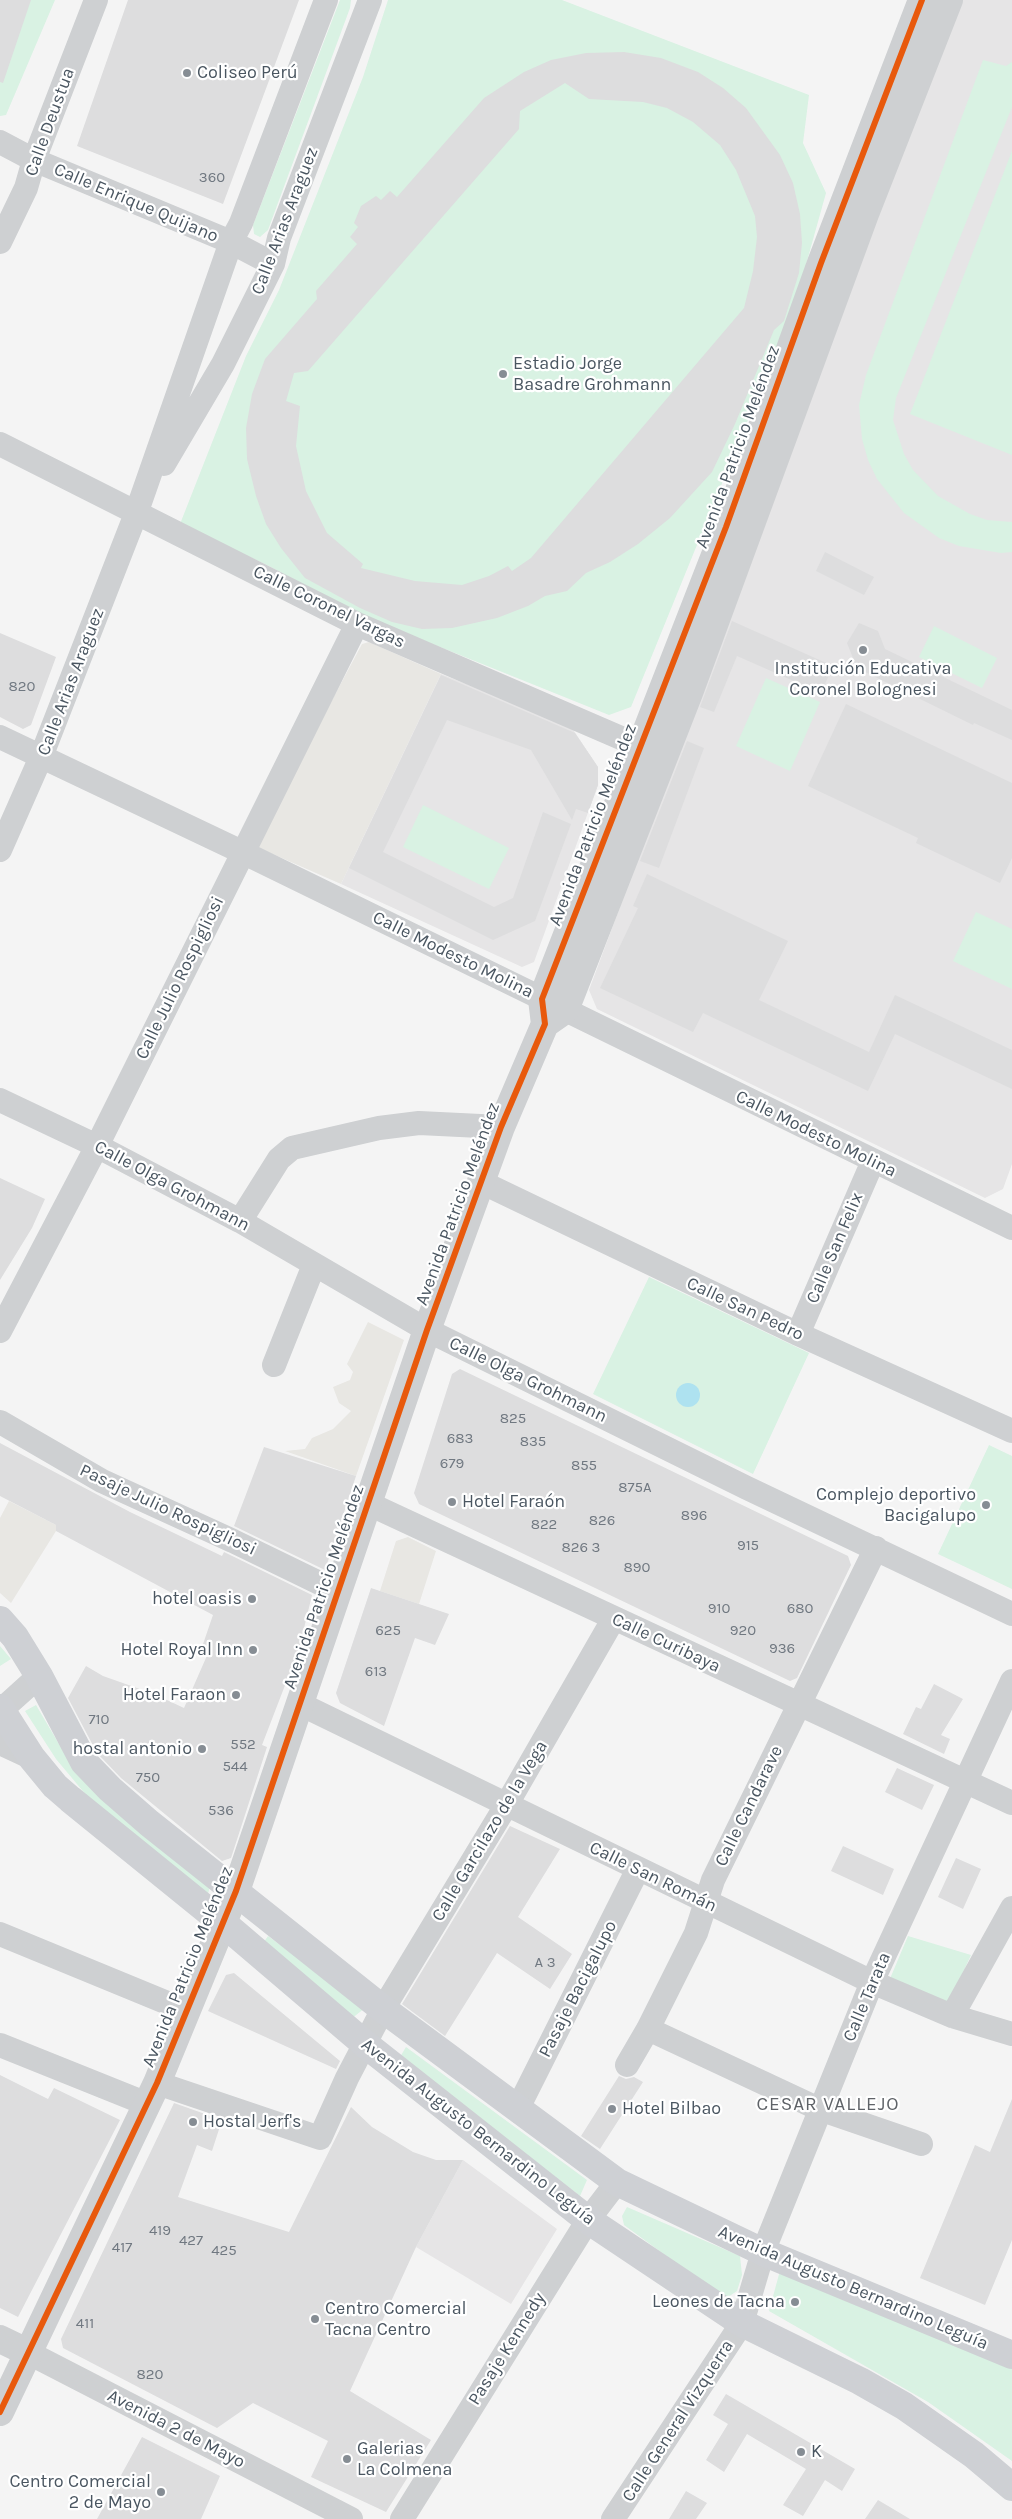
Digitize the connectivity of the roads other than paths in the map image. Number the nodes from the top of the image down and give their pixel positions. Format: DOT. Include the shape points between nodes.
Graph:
graph roads {
  1 [pos="96,0"];
  2 [pos="326,0"];
  3 [pos="370,0"];
  4 [pos="922,0"];
  5 [pos="949,0"];
  6 [pos="892,113"];
  7 [pos="0,142"];
  8 [pos="34,160"];
  9 [pos="0,242"];
  10 [pos="230,242"];
  11 [pos="273,264"];
  12 [pos="0,444"];
  13 [pos="137,511"];
  14 [pos="357,624"];
  15 [pos="664,682"];
  16 [pos="689,693"];
  17 [pos="0,737"];
  18 [pos="639,746"];
  19 [pos="41,757"];
  20 [pos="664,757"];
  21 [pos="0,850"];
  22 [pos="242,852"];
  23 [pos="550,1011"];
  24 [pos="0,1100"];
  25 [pos="501,1127"];
  26 [pos="97,1146"];
  27 [pos="873,1161"];
  28 [pos="480,1182"];
  29 [pos="1010,1220"];
  30 [pos="240,1222"];
  31 [pos="314,1265"];
  32 [pos="427,1330"];
  33 [pos="0,1331"];
  34 [pos="798,1334"];
  35 [pos="274,1366"];
  36 [pos="0,1422"];
  37 [pos="1012,1431"];
  38 [pos="368,1503"];
  39 [pos="876,1548"];
  40 [pos="338,1592"];
  41 [pos="1012,1614"];
  42 [pos="614,1618"];
  43 [pos="0,1620"];
  44 [pos="39,1676"];
  45 [pos="1012,1681"];
  46 [pos="300,1704"];
  47 [pos="798,1705"];
  48 [pos="0,1709"];
  49 [pos="0,1743"];
  50 [pos="32,1758"];
  51 [pos="965,1783"];
  52 [pos="1012,1803"];
  53 [pos="507,1804"];
  54 [pos="638,1869"];
  55 [pos="236,1891"];
  56 [pos="706,1903"];
  57 [pos="1012,1908"];
  58 [pos="223,1923"];
  59 [pos="0,1934"];
  60 [pos="872,1982"];
  61 [pos="383,2009"];
  62 [pos="187,2011"];
  63 [pos="952,2016"];
  64 [pos="648,2029"];
  65 [pos="1012,2034"];
  66 [pos="365,2044"];
  67 [pos="0,2045"];
  68 [pos="627,2065"];
  69 [pos="152,2093"];
  70 [pos="518,2108"];
  71 [pos="820,2109"];
  72 [pos="921,2144"];
  73 [pos="617,2182"];
  74 [pos="588,2220"];
  75 [pos="763,2252"];
  76 [pos="742,2322"];
  77 [pos="0,2339"];
  78 [pos="29,2353"];
  79 [pos="1012,2355"];
  80 [pos="0,2412"];
  81 [pos="1012,2487"];
  82 [pos="351,2519"];
  83 [pos="402,2519"];
  84 [pos="613,2519"];
  1 -- 8 [label="street, Calle Deustua"];
  2 -- 10 [label="street, Calle Arias Araguez" via="241,223"];
  3 -- 11 [label="street, Calle Arias Araguez" via="279,238"];
  4 -- 6 [label="street, Avenida Patricio Meléndez"];
  5 -- 6 [label="street, Avenida Patricio Meléndez"];
  6 -- 15 [label="street, Avenida Patricio Meléndez" via="821,263 726,527"];
  6 -- 16 [label="street, Avenida Patricio Meléndez" via="865,214"];
  7 -- 8 [label="street, Calle Enrique Quijano"];
  8 -- 9 [label="street, Calle Deustua" via="26,188"];
  8 -- 10 [label="street, Calle Enrique Quijano"];
  10 -- 11 [label="street, Calle Enrique Quijano"];
  10 -- 13 [label="street, Calle Arias Araguez"];
  11 -- 13 [label="street, Calle Arias Araguez" via="223,364"];
  12 -- 13 [label="street, Calle Coronel Vargas"];
  13 -- 14 [label="street, Calle Coronel Vargas"];
  13 -- 19 [label="street, Calle Arias Araguez"];
  14 -- 18 [label="street, Calle Coronel Vargas"];
  14 -- 22 [label="street, Calle Julio Rospigliosi"];
  15 -- 16 [label="street"];
  15 -- 18 [label="street, Avenida Patricio Meléndez"];
  16 -- 20 [label="street, Avenida Patricio Meléndez"];
  17 -- 19 [label="street, Calle Modesto Molina"];
  18 -- 20 [label="street, Calle Coronel Vargas"];
  18 -- 23 [label="street, Avenida Patricio Meléndez"];
  19 -- 21 [label="street, Calle Arias Araguez"];
  19 -- 22 [label="street, Calle Modesto Molina"];
  20 -- 23 [label="street, Avenida Patricio Meléndez"];
  22 -- 23 [label="street, Calle Modesto Molina"];
  22 -- 26 [label="street, Calle Julio Rospigliosi"];
  23 -- 25 [label="street, Avenida Patricio Meléndez"];
  23 -- 27 [label="street, Calle Modesto Molina"];
  24 -- 26 [label="street, Calle Olga Grohmann"];
  25 -- 28 [label="street, Avenida Patricio Meléndez"];
  25 -- 30 [label="street" via="419,1123 379,1128 292,1148 279,1159"];
  26 -- 30 [label="street, Calle Olga Grohmann"];
  26 -- 33 [label="street, Calle Julio Rospigliosi"];
  27 -- 29 [label="street, Calle Modesto Molina"];
  27 -- 34 [label="street, Calle San Felix"];
  28 -- 32 [label="street, Avenida Patricio Meléndez"];
  28 -- 34 [label="street, Calle San Pedro"];
  30 -- 31 [label="street, Calle Olga Grohmann"];
  31 -- 32 [label="street, Calle Olga Grohmann"];
  31 -- 35 [label="street"];
  32 -- 38 [label="street, Avenida Patricio Meléndez"];
  32 -- 39 [label="street, Calle Olga Grohmann"];
  34 -- 37 [label="street, Calle San Pedro"];
  36 -- 40 [label="street, Pasaje Julio Rospigliosi" via="102,1481"];
  38 -- 40 [label="street, Avenida Patricio Meléndez"];
  38 -- 42 [label="street, Calle Curibaya"];
  39 -- 41 [label="street, Calle Olga Grohmann"];
  39 -- 47 [label="street, Calle Candarave"];
  40 -- 46 [label="street, Avenida Patricio Meléndez"];
  42 -- 47 [label="street, Calle Curibaya"];
  42 -- 53 [label="street, Calle Garcilazo de la Vega"];
  43 -- 44 [label="main road, Avenida Augusto Bernardino Leguía" via="15,1637"];
  44 -- 48 [label="street"];
  44 -- 55 [label="main road, Avenida Augusto Bernardino Leguía" via="84,1762 149,1823"];
  45 -- 51 [label="street, Calle Tarata"];
  46 -- 53 [label="street, Calle San Román"];
  46 -- 55 [label="street, Avenida Patricio Meléndez"];
  47 -- 51 [label="street, Calle Curibaya"];
  47 -- 56 [label="street, Calle Candarave" via="712,1880"];
  48 -- 50 [label="main road, Avenida Augusto Bernardino Leguía"];
  49 -- 50 [label="street"];
  50 -- 58 [label="main road, Avenida Augusto Bernardino Leguía" via="70,1799"];
  51 -- 52 [label="street, Calle Curibaya"];
  51 -- 60 [label="street, Calle Tarata"];
  53 -- 54 [label="street, Calle San Román"];
  53 -- 61 [label="street, Calle Garcilazo de la Vega"];
  54 -- 56 [label="street, Calle San Román"];
  54 -- 70 [label="street, Pasaje Bacigalupo"];
  55 -- 58 [label="street, Avenida Patricio Meléndez"];
  55 -- 61 [label="main road, Avenida Augusto Bernardino Leguía"];
  56 -- 60 [label="street, Calle San Román"];
  56 -- 64 [label="street, Calle Candarave" via="696,1934"];
  57 -- 63 [label="street"];
  58 -- 62 [label="street, Avenida Patricio Meléndez"];
  58 -- 66 [label="main road, Avenida Augusto Bernardino Leguía"];
  59 -- 62 [label="street"];
  60 -- 63 [label="street, Calle San Román"];
  60 -- 71 [label="street, Calle Tarata"];
  61 -- 66 [label="street, Calle Garcilazo de la Vega"];
  61 -- 70 [label="main road, Avenida Augusto Bernardino Leguía"];
  62 -- 69 [label="street, Avenida Patricio Meléndez"];
  63 -- 65 [label="street, Calle San Román"];
  64 -- 68 [label="street, Calle Candarave"];
  64 -- 71 [label="street"];
  66 -- 69 [label="street, Calle Garcilazo de la Vega" via="320,2138"];
  66 -- 74 [label="main road, Avenida Augusto Bernardino Leguía"];
  67 -- 69 [label="street"];
  69 -- 78 [label="street, Avenida Patricio Meléndez"];
  70 -- 73 [label="main road, Avenida Augusto Bernardino Leguía"];
  71 -- 72 [label="street"];
  71 -- 75 [label="street, Calle Tarata"];
  73 -- 74 [label="street, Pasaje Kennedy"];
  73 -- 75 [label="main road, Avenida Augusto Bernardino Leguía"];
  74 -- 76 [label="main road, Avenida Augusto Bernardino Leguía"];
  74 -- 83 [label="street, Pasaje Kennedy"];
  75 -- 76 [label="street, Calle Tarata"];
  75 -- 79 [label="main road, Avenida Augusto Bernardino Leguía"];
  76 -- 81 [label="main road, Avenida Augusto Bernardino Leguía" via="904,2406 974,2455"];
  76 -- 84 [label="street, Calle General Vizquerra"];
  77 -- 78 [label="street, Avenida 2 de Mayo"];
  78 -- 80 [label="street, Avenida Patricio Meléndez"];
  78 -- 82 [label="street, Avenida 2 de Mayo"];
}
